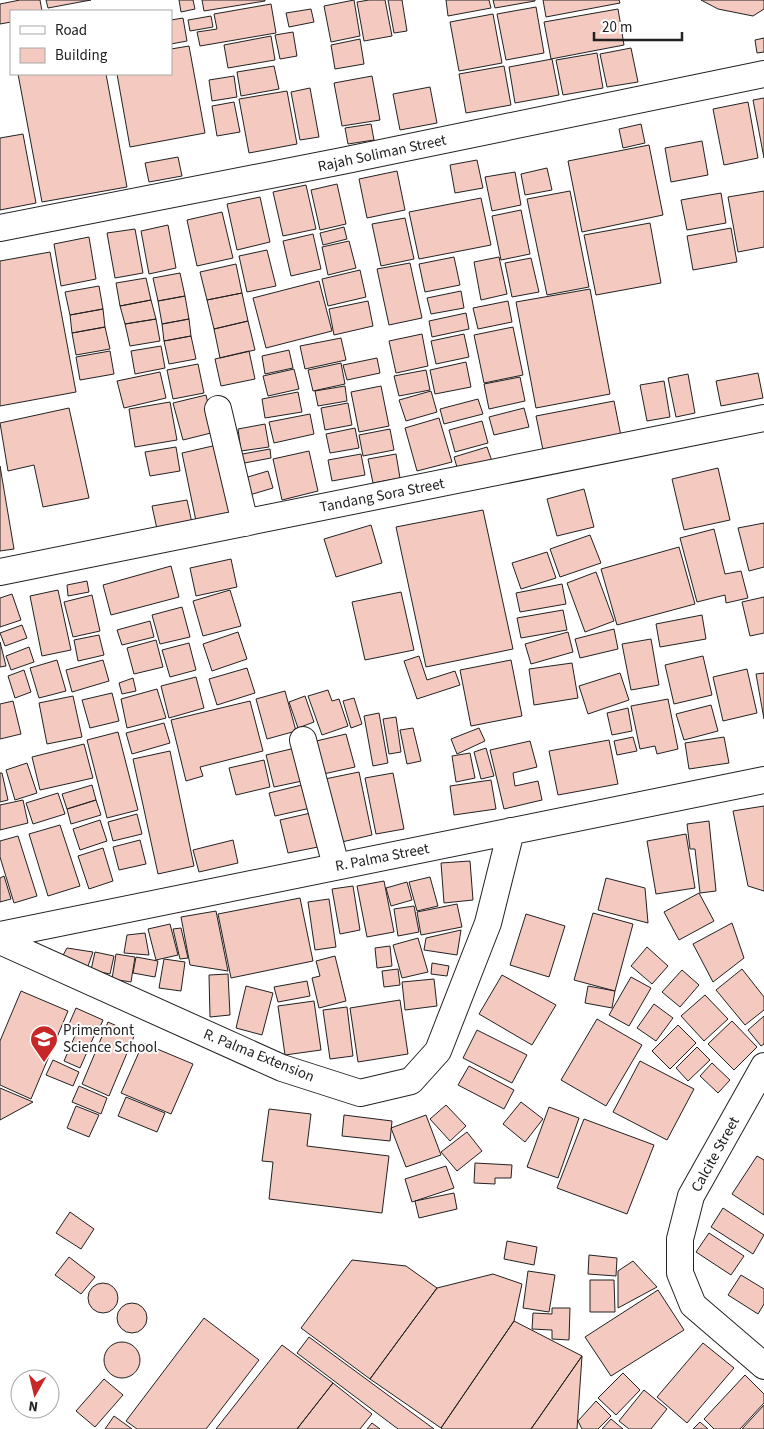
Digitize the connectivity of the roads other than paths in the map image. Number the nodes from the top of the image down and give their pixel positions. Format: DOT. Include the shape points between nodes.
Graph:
graph roads {
  1 [pos="764,74"];
  2 [pos="0,228"];
  3 [pos="218,409"];
  4 [pos="764,418"];
  5 [pos="245,523"];
  6 [pos="0,572"];
  7 [pos="303,740"];
  8 [pos="764,780"];
  9 [pos="510,831"];
  10 [pos="336,866"];
  11 [pos="0,935"];
  12 [pos="0,941"];
  13 [pos="764,1066"];
  14 [pos="764,1366"];
  1 -- 2 [label="street, Rajah Soliman Street"];
  3 -- 5 [label="street"];
  4 -- 5 [label="street, Tandang Sora Street"];
  5 -- 6 [label="street, Tandang Sora Street"];
  7 -- 10 [label="street"];
  8 -- 9 [label="street, R. Palma Street"];
  9 -- 10 [label="street, R. Palma Street"];
  9 -- 12 [label="street, R. Palma Extension" via="488,924 438,1051 411,1081 360,1093 282,1068"];
  10 -- 11 [label="street, R. Palma Street"];
  13 -- 14 [label="street, Calcite Street" via="691,1196 680,1240 680,1273 694,1306"];
}
